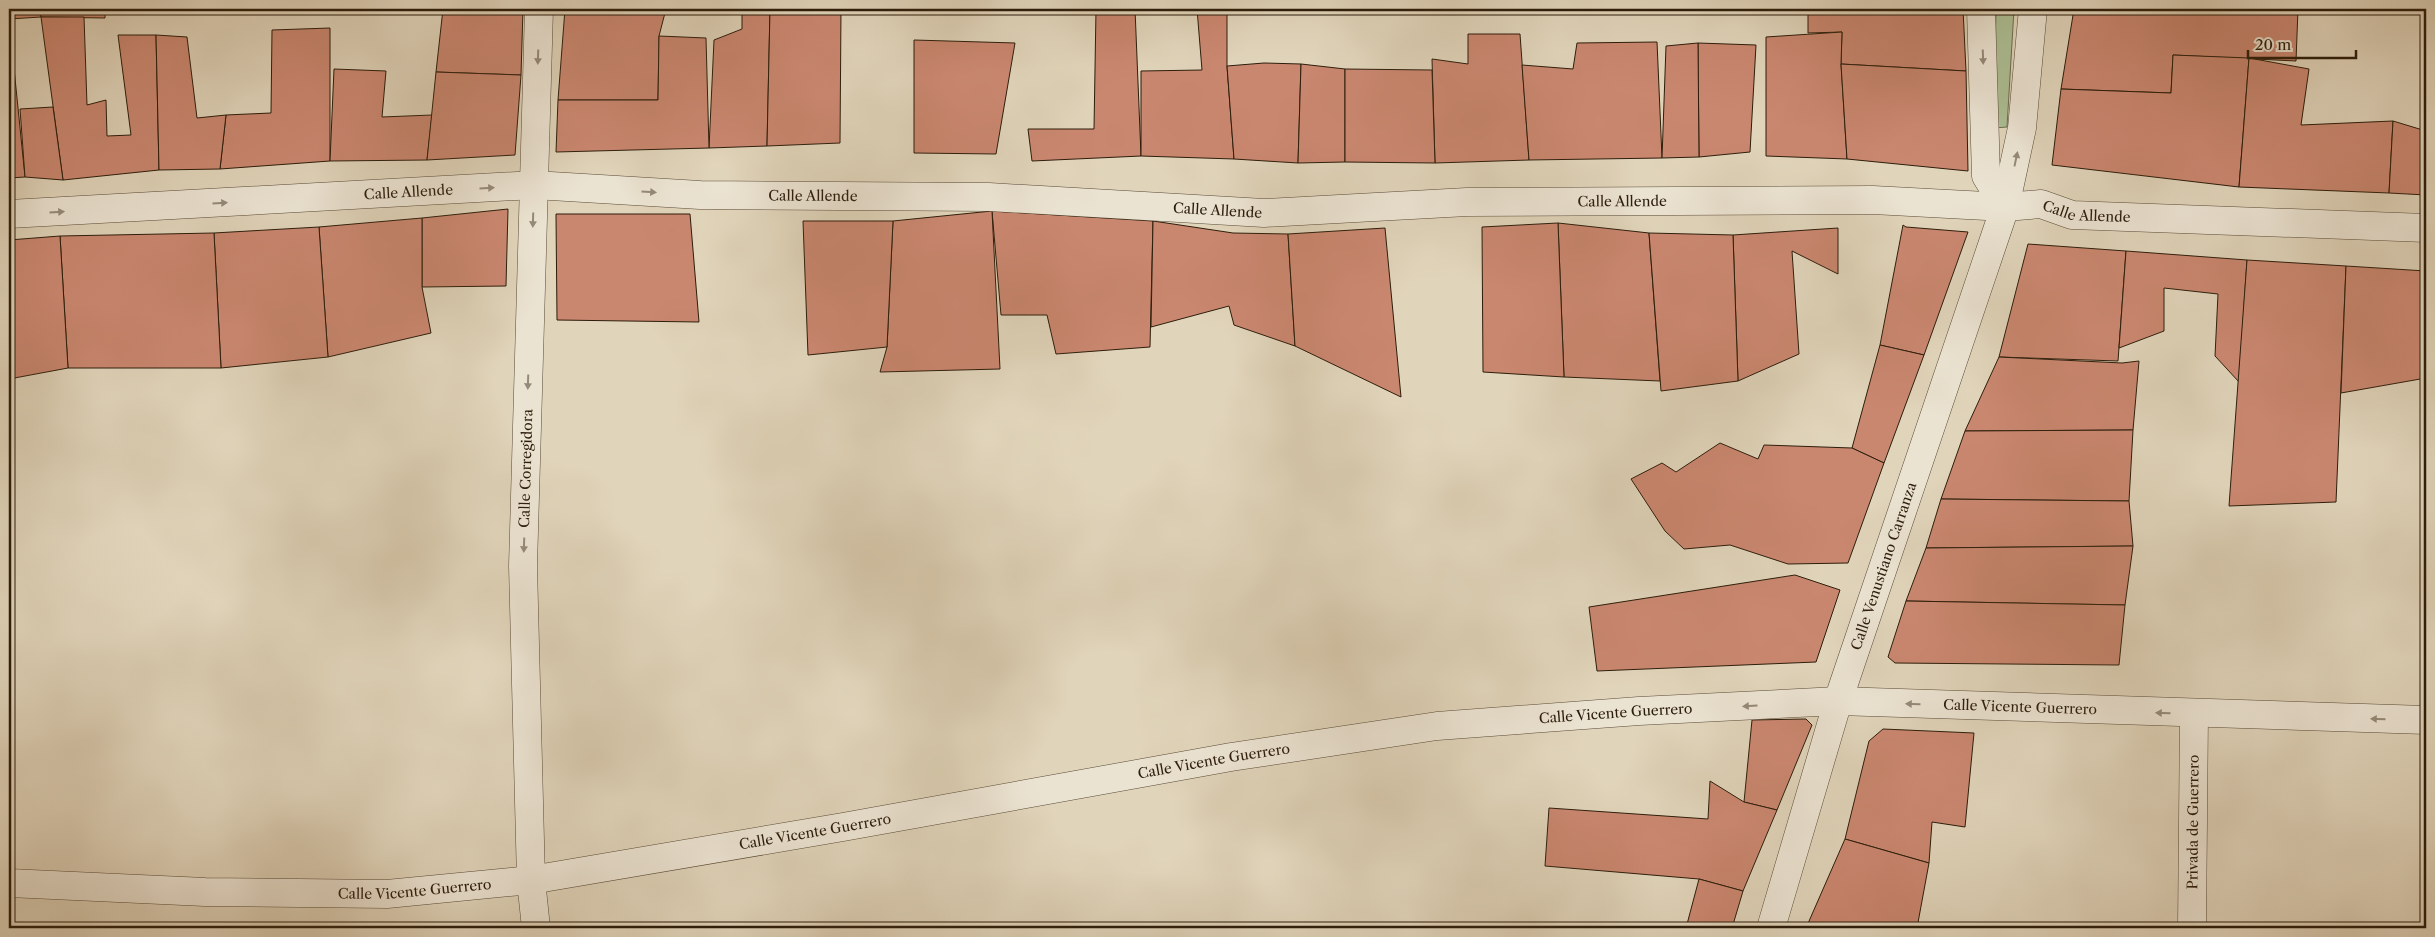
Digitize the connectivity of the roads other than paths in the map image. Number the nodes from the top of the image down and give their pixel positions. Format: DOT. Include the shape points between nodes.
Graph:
graph roads {
  1 [pos="540,9"];
  2 [pos="1981,9"];
  3 [pos="2033,9"];
  4 [pos="534,185"];
  5 [pos="2005,207"];
  6 [pos="9,214"];
  7 [pos="2426,228"];
  8 [pos="1838,702"];
  9 [pos="2194,714"];
  10 [pos="2426,720"];
  11 [pos="531,880"];
  12 [pos="9,883"];
  13 [pos="536,928"];
  14 [pos="1771,928"];
  15 [pos="2192,928"];
  1 -- 4 [label="street, Calle Corregidora, one-way"];
  2 -- 5 [label="street, one-way" via="1986,176"];
  5 -- 3 [label="street, Calle Venustiano Carranza, one-way" via="2022,128"];
  4 -- 5 [label="street, Calle Allende, one-way" via="700,196 989,197 1264,213 1477,202 1873,200"];
  6 -- 4 [label="street, Calle Allende, one-way"];
  4 -- 11 [label="street, Calle Corregidora, one-way" via="523,566"];
  5 -- 7 [label="street, Calle Allende" via="2041,204 2072,215"];
  5 -- 8 [label="street, Calle Venustiano Carranza"];
  9 -- 8 [label="street, Calle Vicente Guerrero, one-way"];
  8 -- 11 [label="street, Calle Vicente Guerrero, one-way" via="1638,711 1436,726 1231,757"];
  8 -- 14 [label="street, Calle Venustiano Carranza"];
  10 -- 9 [label="street, Calle Vicente Guerrero, one-way"];
  9 -- 15 [label="street, Privada de Guerrero"];
  11 -- 12 [label="street, Calle Vicente Guerrero" via="387,894 205,892"];
  11 -- 13 [label="street, Calle Corregidora"];
}
